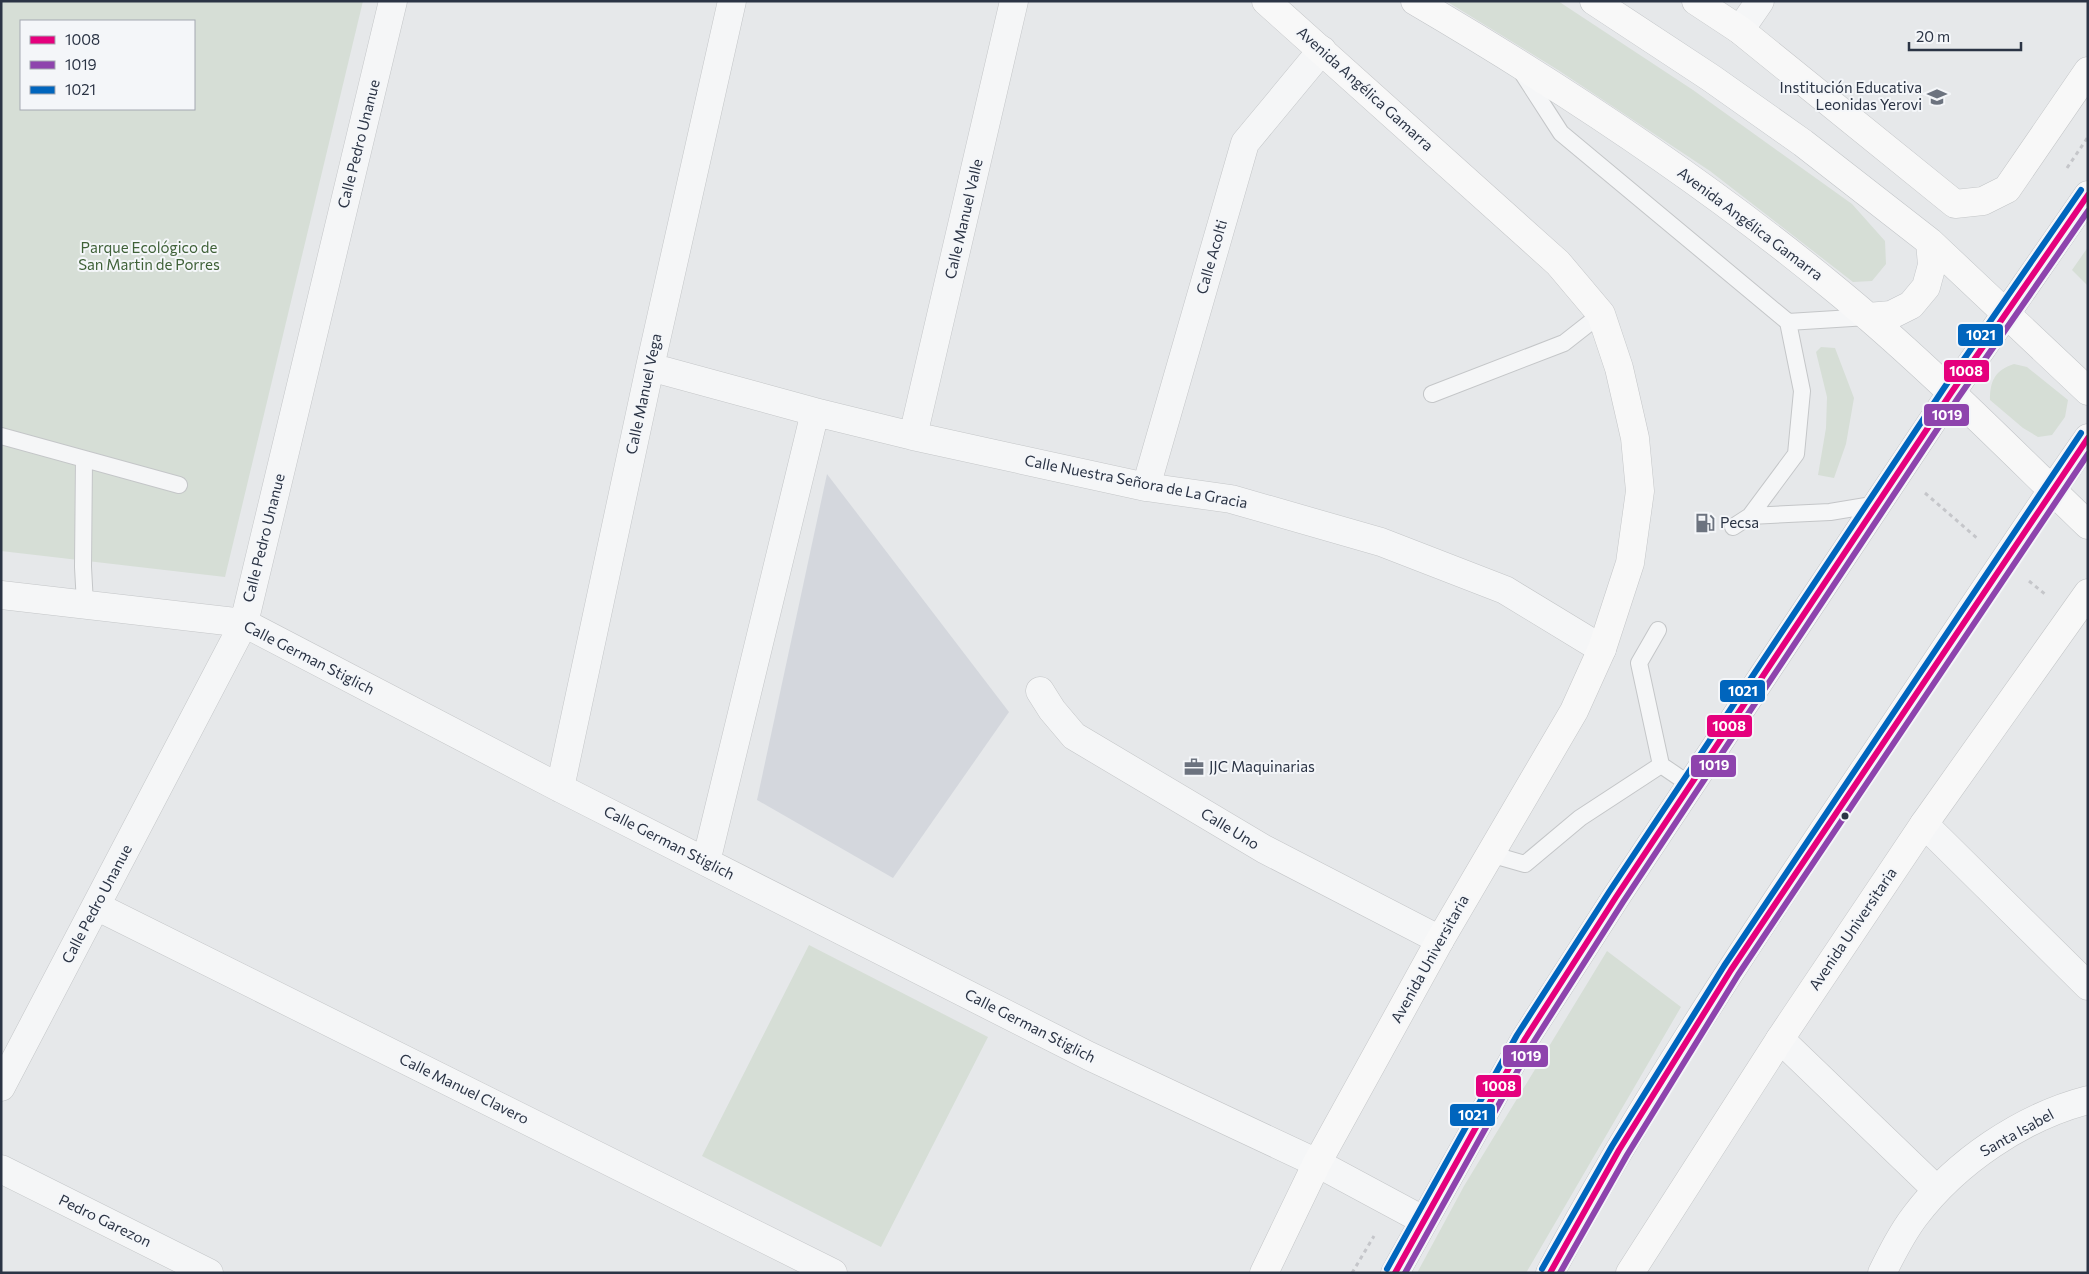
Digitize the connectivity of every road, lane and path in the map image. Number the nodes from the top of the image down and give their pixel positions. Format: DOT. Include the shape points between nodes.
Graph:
graph roads {
  1 [pos="394,1"];
  2 [pos="732,1"];
  3 [pos="1014,1"];
  4 [pos="1266,1"];
  5 [pos="1415,1"];
  6 [pos="1594,1"];
  7 [pos="1696,1"];
  8 [pos="1760,1"];
  9 [pos="1740,30"];
  10 [pos="1322,50"];
  11 [pos="1514,60"];
  12 [pos="2088,71"];
  13 [pos="2088,195"];
  14 [pos="1930,242"];
  15 [pos="2006,312"];
  16 [pos="1601,314"];
  17 [pos="1868,317"];
  18 [pos="1788,322"];
  19 [pos="650,367"];
  20 [pos="2088,391"];
  21 [pos="1951,393"];
  22 [pos="1432,394"];
  23 [pos="815,412"];
  24 [pos="1,436"];
  25 [pos="913,436"];
  26 [pos="2088,438"];
  27 [pos="84,459"];
  28 [pos="1900,472"];
  29 [pos="179,485"];
  30 [pos="1146,487"];
  31 [pos="2052,490"];
  32 [pos="1878,504"];
  33 [pos="1750,516"];
  34 [pos="2088,525"];
  35 [pos="1733,527"];
  36 [pos="2003,561"];
  37 [pos="2088,593"];
  38 [pos="1,595"];
  39 [pos="2050,598"];
  40 [pos="85,604"];
  41 [pos="244,623"];
  42 [pos="1658,630"];
  43 [pos="2088,631"];
  44 [pos="2056,640"];
  45 [pos="1602,649"];
  46 [pos="1040,691"];
  47 [pos="1661,765"];
  48 [pos="1690,784"];
  49 [pos="560,788"];
  50 [pos="1924,824"];
  51 [pos="1490,854"];
  52 [pos="706,862"];
  53 [pos="96,906"];
  54 [pos="1440,940"];
  55 [pos="2088,986"];
  56 [pos="1780,1038"];
  57 [pos="1,1087"];
  58 [pos="2088,1100"];
  59 [pos="1317,1163"];
  60 [pos="1,1169"];
  61 [pos="1937,1190"];
  62 [pos="1424,1220"];
  63 [pos="209,1273"];
  64 [pos="833,1273"];
  65 [pos="1264,1273"];
  66 [pos="1395,1273"];
  67 [pos="1550,1273"];
  68 [pos="1630,1273"];
  69 [pos="1882,1273"];
  1 -- 41 [label="street, Calle Pedro Unanue"];
  2 -- 19 [label="street, Calle Manuel Vega"];
  3 -- 25 [label="street, Calle Manuel Valle"];
  4 -- 10 [label="main road, Avenida Angélica Gamarra"];
  5 -- 11 [label="main road, Avenida Angélica Gamarra"];
  6 -- 14 [label="main road" via="1803,143"];
  7 -- 9 [label="main road"];
  8 -- 9 [label="street"];
  9 -- 12 [label="main road" via="1956,204 1983,201 2007,190"];
  10 -- 16 [label="main road, Avenida Angélica Gamarra" via="1558,263"];
  10 -- 30 [label="street, Calle Acolti" via="1245,143"];
  11 -- 17 [label="main road, Avenida Angélica Gamarra" via="1680,170"];
  11 -- 18 [label="lane" via="1561,133"];
  13 -- 15 [label="main road"];
  14 -- 15 [label="main road"];
  14 -- 17 [label="main road" via="1932,265 1926,287 1911,305 1891,315"];
  15 -- 20 [label="main road"];
  15 -- 21 [label="main road"];
  16 -- 22 [label="lane" via="1564,343"];
  16 -- 45 [label="main road, Avenida Angélica Gamarra" via="1619,368 1631,421 1640,491 1630,563"];
  17 -- 18 [label="lane"];
  17 -- 21 [label="main road, Avenida Angélica Gamarra"];
  18 -- 33 [label="lane" via="1802,392 1796,454"];
  19 -- 23 [label="street, Calle Nuestra Señora de La Gracia"];
  19 -- 49 [label="street, Calle Manuel Vega"];
  21 -- 28 [label="main road"];
  21 -- 31 [label="main road, Avenida Angélica Gamarra"];
  23 -- 25 [label="street, Calle Nuestra Señora de La Gracia"];
  23 -- 52 [label="street"];
  24 -- 27 [label="lane"];
  25 -- 30 [label="street, Calle Nuestra Señora de La Gracia"];
  26 -- 31 [label="main road"];
  27 -- 29 [label="lane"];
  27 -- 40 [label="lane"];
  28 -- 32 [label="main road"];
  28 -- 36 [label="path"];
  30 -- 45 [label="street, Calle Nuestra Señora de La Gracia" via="1231,499 1380,542 1505,590"];
  31 -- 34 [label="main road, Avenida Angélica Gamarra"];
  31 -- 36 [label="main road"];
  32 -- 33 [label="lane" via="1830,512"];
  32 -- 48 [label="main road"];
  33 -- 35 [label="lane"];
  36 -- 39 [label="path"];
  36 -- 67 [label="main road" via="1700,1017"];
  37 -- 44 [label="main road, Avenida Universitaria"];
  38 -- 40 [label="street, Calle German Stiglich"];
  40 -- 41 [label="street, Calle German Stiglich"];
  41 -- 49 [label="street, Calle German Stiglich"];
  41 -- 53 [label="street, Calle Pedro Unanue"];
  42 -- 47 [label="lane" via="1639,664"];
  43 -- 44 [label="main road"];
  44 -- 50 [label="main road, Avenida Universitaria"];
  45 -- 51 [label="main road, Avenida Universitaria" via="1574,711"];
  46 -- 54 [label="street, Calle Uno" via="1074,736 1264,849"];
  47 -- 48 [label="lane"];
  47 -- 51 [label="lane" via="1580,818 1525,864"];
  48 -- 62 [label="main road" via="1525,1039"];
  49 -- 52 [label="street, Calle German Stiglich"];
  50 -- 55 [label="street"];
  50 -- 56 [label="main road, Avenida Universitaria"];
  51 -- 54 [label="main road, Avenida Universitaria"];
  52 -- 59 [label="street, Calle German Stiglich" via="1089,1056"];
  53 -- 57 [label="street, Calle Pedro Unanue"];
  53 -- 64 [label="street, Calle Manuel Clavero"];
  54 -- 59 [label="main road, Avenida Universitaria"];
  56 -- 61 [label="street"];
  56 -- 68 [label="main road, Avenida Universitaria"];
  58 -- 61 [label="street, Santa Isabel" via="2069,1105 2017,1129 1977,1155"];
  59 -- 62 [label="street, Calle German Stiglich"];
  59 -- 65 [label="main road, Avenida Universitaria"];
  60 -- 63 [label="street, Pedro Garezon"];
  61 -- 69 [label="street, Santa Isabel" via="1914,1217"];
  62 -- 66 [label="main road"];
}
